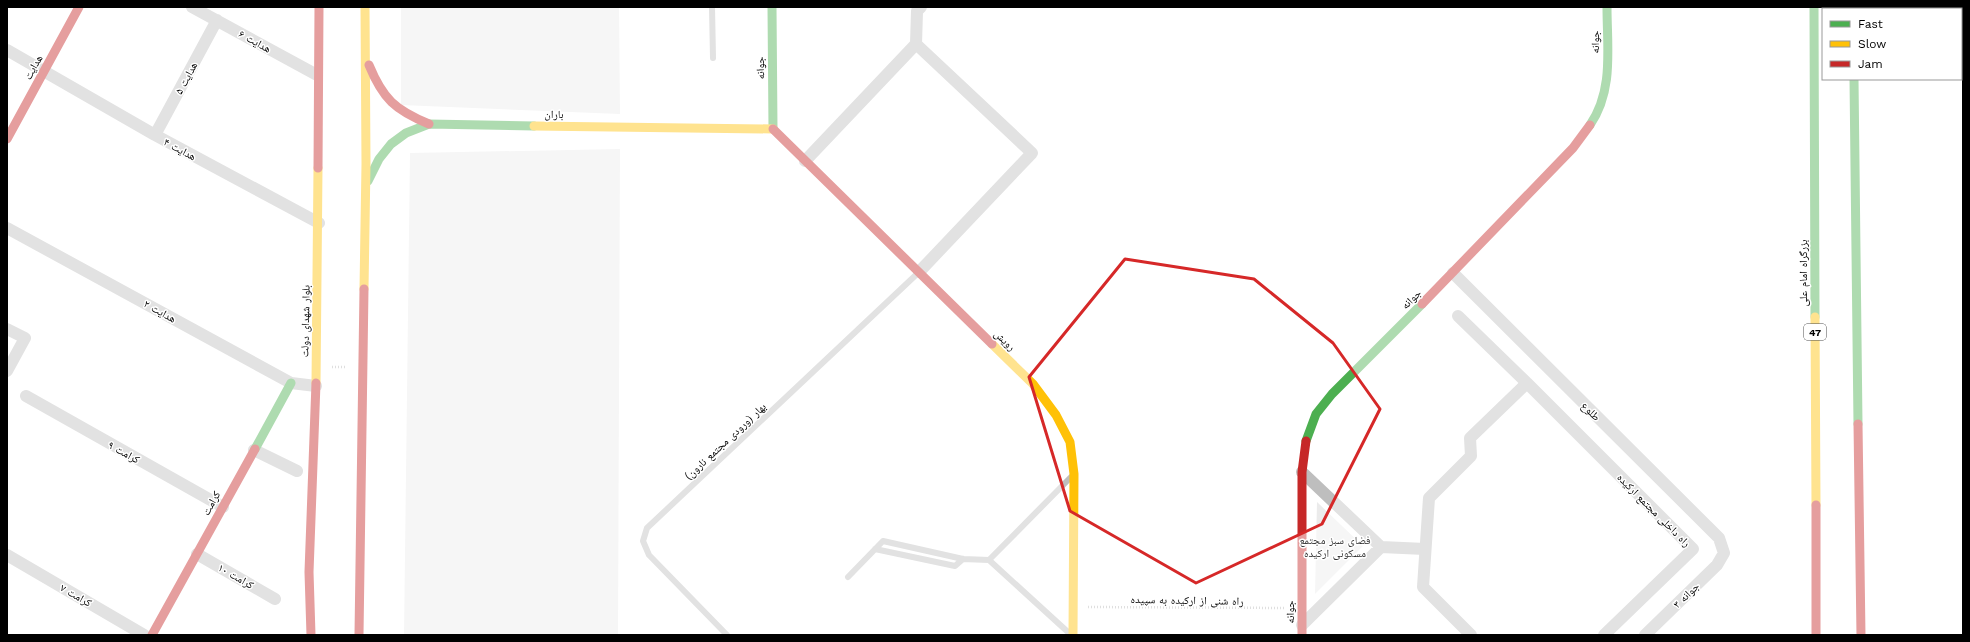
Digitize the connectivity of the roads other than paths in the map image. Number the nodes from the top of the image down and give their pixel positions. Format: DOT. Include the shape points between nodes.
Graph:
graph roads {
  1 [pos="79,7"];
  2 [pos="192,7"];
  3 [pos="319,7"];
  4 [pos="365,7"];
  5 [pos="712,7"];
  6 [pos="772,7"];
  7 [pos="921,7"];
  8 [pos="1607,7"];
  9 [pos="1809,7"];
  10 [pos="1814,7"];
  11 [pos="217,20"];
  12 [pos="1814,29"];
  13 [pos="916,44"];
  14 [pos="7,50"];
  15 [pos="366,56"];
  16 [pos="713,58"];
  17 [pos="44,72"];
  18 [pos="317,75"];
  19 [pos="1854,80"];
  20 [pos="429,124"];
  21 [pos="773,129"];
  22 [pos="155,135"];
  23 [pos="7,139"];
  24 [pos="805,161"];
  25 [pos="365,188"];
  26 [pos="319,222"];
  27 [pos="7,228"];
  28 [pos="919,272"];
  29 [pos="1453,274"];
  30 [pos="1458,316"];
  31 [pos="7,329"];
  32 [pos="7,371"];
  33 [pos="291,383"];
  34 [pos="1527,383"];
  35 [pos="316,386"];
  36 [pos="26,396"];
  37 [pos="254,450"];
  38 [pos="297,471"];
  39 [pos="1302,472"];
  40 [pos="1074,474"];
  41 [pos="223,507"];
  42 [pos="1381,547"];
  43 [pos="1425,549"];
  44 [pos="1724,553"];
  45 [pos="197,554"];
  46 [pos="7,555"];
  47 [pos="988,560"];
  48 [pos="848,577"];
  49 [pos="275,599"];
  50 [pos="312,620"];
  51 [pos="358,620"];
  52 [pos="1302,630"];
  53 [pos="144,635"];
  54 [pos="152,635"];
  55 [pos="311,635"];
  56 [pos="317,635"];
  57 [pos="354,635"];
  58 [pos="359,635"];
  59 [pos="727,635"];
  60 [pos="1072,635"];
  61 [pos="1471,635"];
  62 [pos="1604,635"];
  63 [pos="1645,635"];
  64 [pos="1816,635"];
  65 [pos="1860,635"];
  1 -- 17 [label="main road, هدایت"];
  2 -- 11 [label="street, هدایت ۶"];
  3 -- 18 [label="main road, بلوار شهدای دولت"];
  4 -- 15 [label="main road"];
  5 -- 16 [label="lane"];
  6 -- 21 [label="main road, جوانه"];
  7 -- 13 [label="street" via="917,11"];
  8 -- 29 [label="main road, جوانه" via="1606,83 1602,104 1589,127 1573,148"];
  9 -- 12 [label="main road"];
  10 -- 12 [label="main road, بزرگراه امام علی / 47"];
  11 -- 18 [label="street, هدایت ۶"];
  11 -- 22 [label="street, هدایت ۵"];
  12 -- 64 [label="main road, بزرگراه امام علی / 47"];
  13 -- 24 [label="street"];
  13 -- 28 [label="street" via="1032,154"];
  14 -- 17 [label="street, هدایت ۴"];
  15 -- 20 [label="main road" via="378,87 391,104 405,115"];
  15 -- 25 [label="main road"];
  17 -- 22 [label="street, هدایت ۴"];
  17 -- 23 [label="main road, هدایت"];
  18 -- 26 [label="main road, بلوار شهدای دولت"];
  19 -- 65 [label="main road"];
  20 -- 21 [label="main road, باران"];
  20 -- 25 [label="main road, باران" via="404,134 390,144 377,160"];
  21 -- 24 [label="main road, رویش"];
  22 -- 26 [label="street, هدایت ۴"];
  24 -- 28 [label="main road, رویش"];
  25 -- 51 [label="main road"];
  26 -- 35 [label="main road, بلوار شهدای دولت"];
  27 -- 33 [label="street, هدایت ۲"];
  28 -- 40 [label="main road, رویش" via="1033,384 1056,415 1070,442"];
  28 -- 59 [label="lane, بهار (ورودی مجتمع نارون)" via="647,528 643,541 649,555"];
  29 -- 39 [label="main road, جوانه" via="1332,394 1316,414 1306,442"];
  29 -- 44 [label="street, طلوع" via="1719,538"];
  30 -- 34 [label="street, راه داخلی مجتمع ارکیده"];
  31 -- 32 [label="street" via="25,338"];
  33 -- 35 [label="street, هدایت ۲"];
  33 -- 37 [label="main road, کرامت"];
  34 -- 43 [label="street" via="1470,438 1471,456 1429,498"];
  34 -- 62 [label="street, راه داخلی مجتمع ارکیده" via="1693,549"];
  35 -- 50 [label="main road, بلوار شهدای دولت" via="309,572"];
  36 -- 41 [label="street, کرامت ۹"];
  37 -- 38 [label="street"];
  37 -- 41 [label="main road, کرامت"];
  39 -- 42 [label="street"];
  39 -- 52 [label="main road, جوانه"];
  40 -- 47 [label="lane"];
  40 -- 60 [label="main road, رویش"];
  41 -- 45 [label="main road, کرامت"];
  42 -- 43 [label="street"];
  42 -- 52 [label="street"];
  43 -- 61 [label="street" via="1423,587"];
  44 -- 63 [label="street, جوانه ۳" via="1717,565"];
  45 -- 49 [label="street, کرامت ۱۰"];
  45 -- 54 [label="main road, کرامت"];
  46 -- 53 [label="street, کرامت ۷"];
  47 -- 48 [label="lane" via="963,559 955,566 875,549"];
  47 -- 60 [label="lane"];
  50 -- 55 [label="main road, بلوار شهدای دولت"];
  50 -- 56 [label="main road"];
  51 -- 57 [label="main road"];
  51 -- 58 [label="main road"];
}
